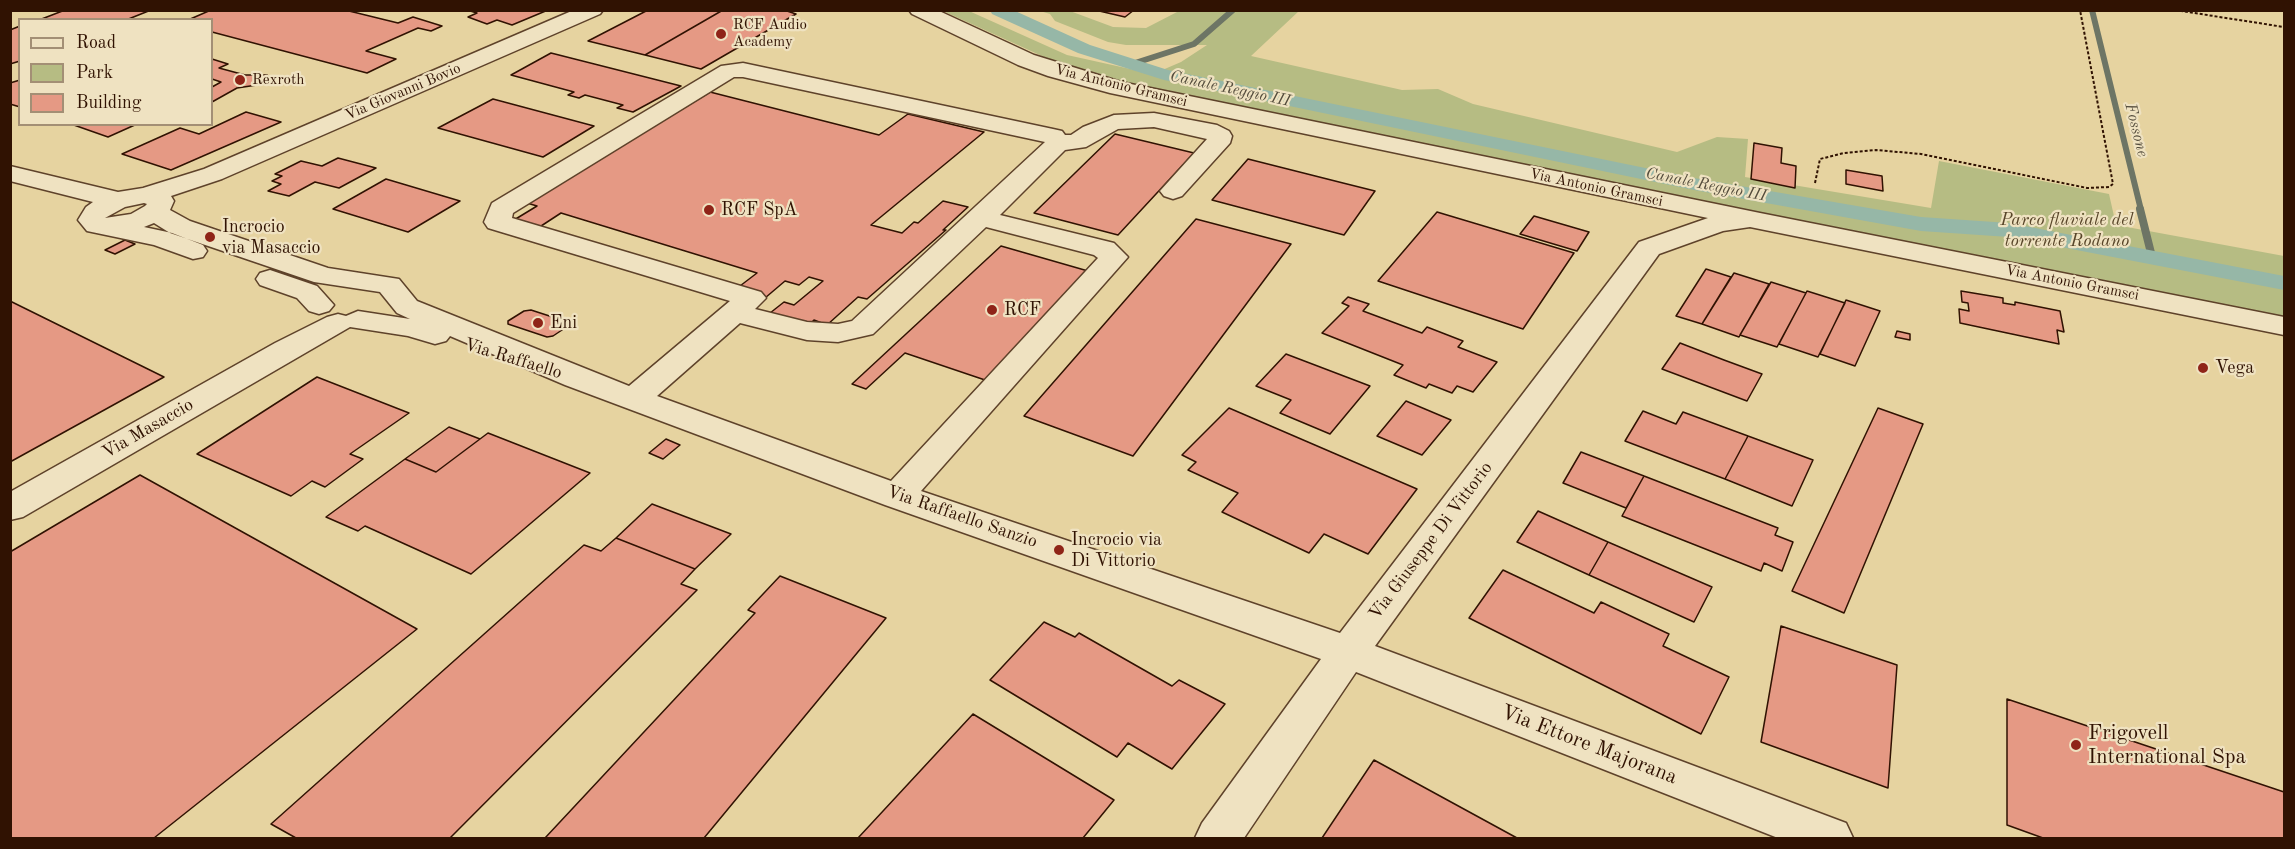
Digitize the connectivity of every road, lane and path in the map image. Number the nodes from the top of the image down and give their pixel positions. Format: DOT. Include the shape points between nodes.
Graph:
graph roads {
  1 [pos="593,10"];
  2 [pos="919,10"];
  3 [pos="2079,10"];
  4 [pos="2175,10"];
  5 [pos="2284,27"];
  6 [pos="1058,143"];
  7 [pos="14,174"];
  8 [pos="1815,183"];
  9 [pos="1608,190"];
  10 [pos="1173,191"];
  11 [pos="118,200"];
  12 [pos="154,204"];
  13 [pos="981,218"];
  14 [pos="1695,218"];
  15 [pos="94,223"];
  16 [pos="1651,236"];
  17 [pos="385,288"];
  18 [pos="734,313"];
  19 [pos="334,316"];
  20 [pos="2284,326"];
  21 [pos="576,378"];
  22 [pos="634,399"];
  23 [pos="897,496"];
  24 [pos="10,508"];
  25 [pos="1348,652"];
  26 [pos="1218,838"];
  27 [pos="1830,838"];
  1 -- 12 [label="street, Via Giovanni Bovio" via="213,174"];
  2 -- 9 [label="street, Via Antonio Gramsci" via="1026,60 1089,81"];
  3 -- 8 [label="path" via="2113,184 2109,187 2087,188 1931,155 1876,150 1820,159"];
  4 -- 5 [label="path"];
  6 -- 10 [label="street" via="1077,142 1114,122 1154,120 1208,130 1220,136 1218,143"];
  6 -- 13 [label="street"];
  6 -- 18 [label="street" via="1053,136 1038,131 736,70 501,209 497,222 750,298"];
  7 -- 11 [label="street, Via Raffaello"];
  7 -- 15 [label="street, Via Raffaello"];
  9 -- 14 [label="street, Via Antonio Gramsci"];
  9 -- 16 [label="street" via="1641,209"];
  11 -- 12 [label="street, Via Raffaello"];
  11 -- 15 [label="street, Via Raffaello" via="95,213"];
  12 -- 15 [label="street" via="123,225"];
  12 -- 17 [label="street" via="180,227 324,276"];
  13 -- 18 [label="street" via="862,328 838,333 807,331"];
  13 -- 23 [label="street" via="1104,249 1114,257"];
  14 -- 16 [label="street"];
  14 -- 20 [label="street, Via Antonio Gramsci" via="1720,223 1760,222"];
  15 -- 19 [label="street, Via Raffaello" via="162,239 307,292"];
  16 -- 25 [label="street, Via Giuseppe Di Vittorio"];
  17 -- 19 [label="street" via="390,303 377,313"];
  17 -- 19 [label="street" via="353,285 332,293"];
  17 -- 21 [label="street, Via Raffaello" via="407,307"];
  18 -- 22 [label="street"];
  19 -- 21 [label="street, Via Raffaello" via="411,328"];
  19 -- 24 [label="street, Via Masaccio" via="286,350"];
  21 -- 22 [label="street, Via Raffaello Sanzio"];
  22 -- 23 [label="street, Via Raffaello Sanzio"];
  23 -- 25 [label="street, Via Raffaello Sanzio"];
  25 -- 26 [label="street, Via Giuseppe Di Vittorio"];
  25 -- 27 [label="street, Via Ettore Majorana"];
}
